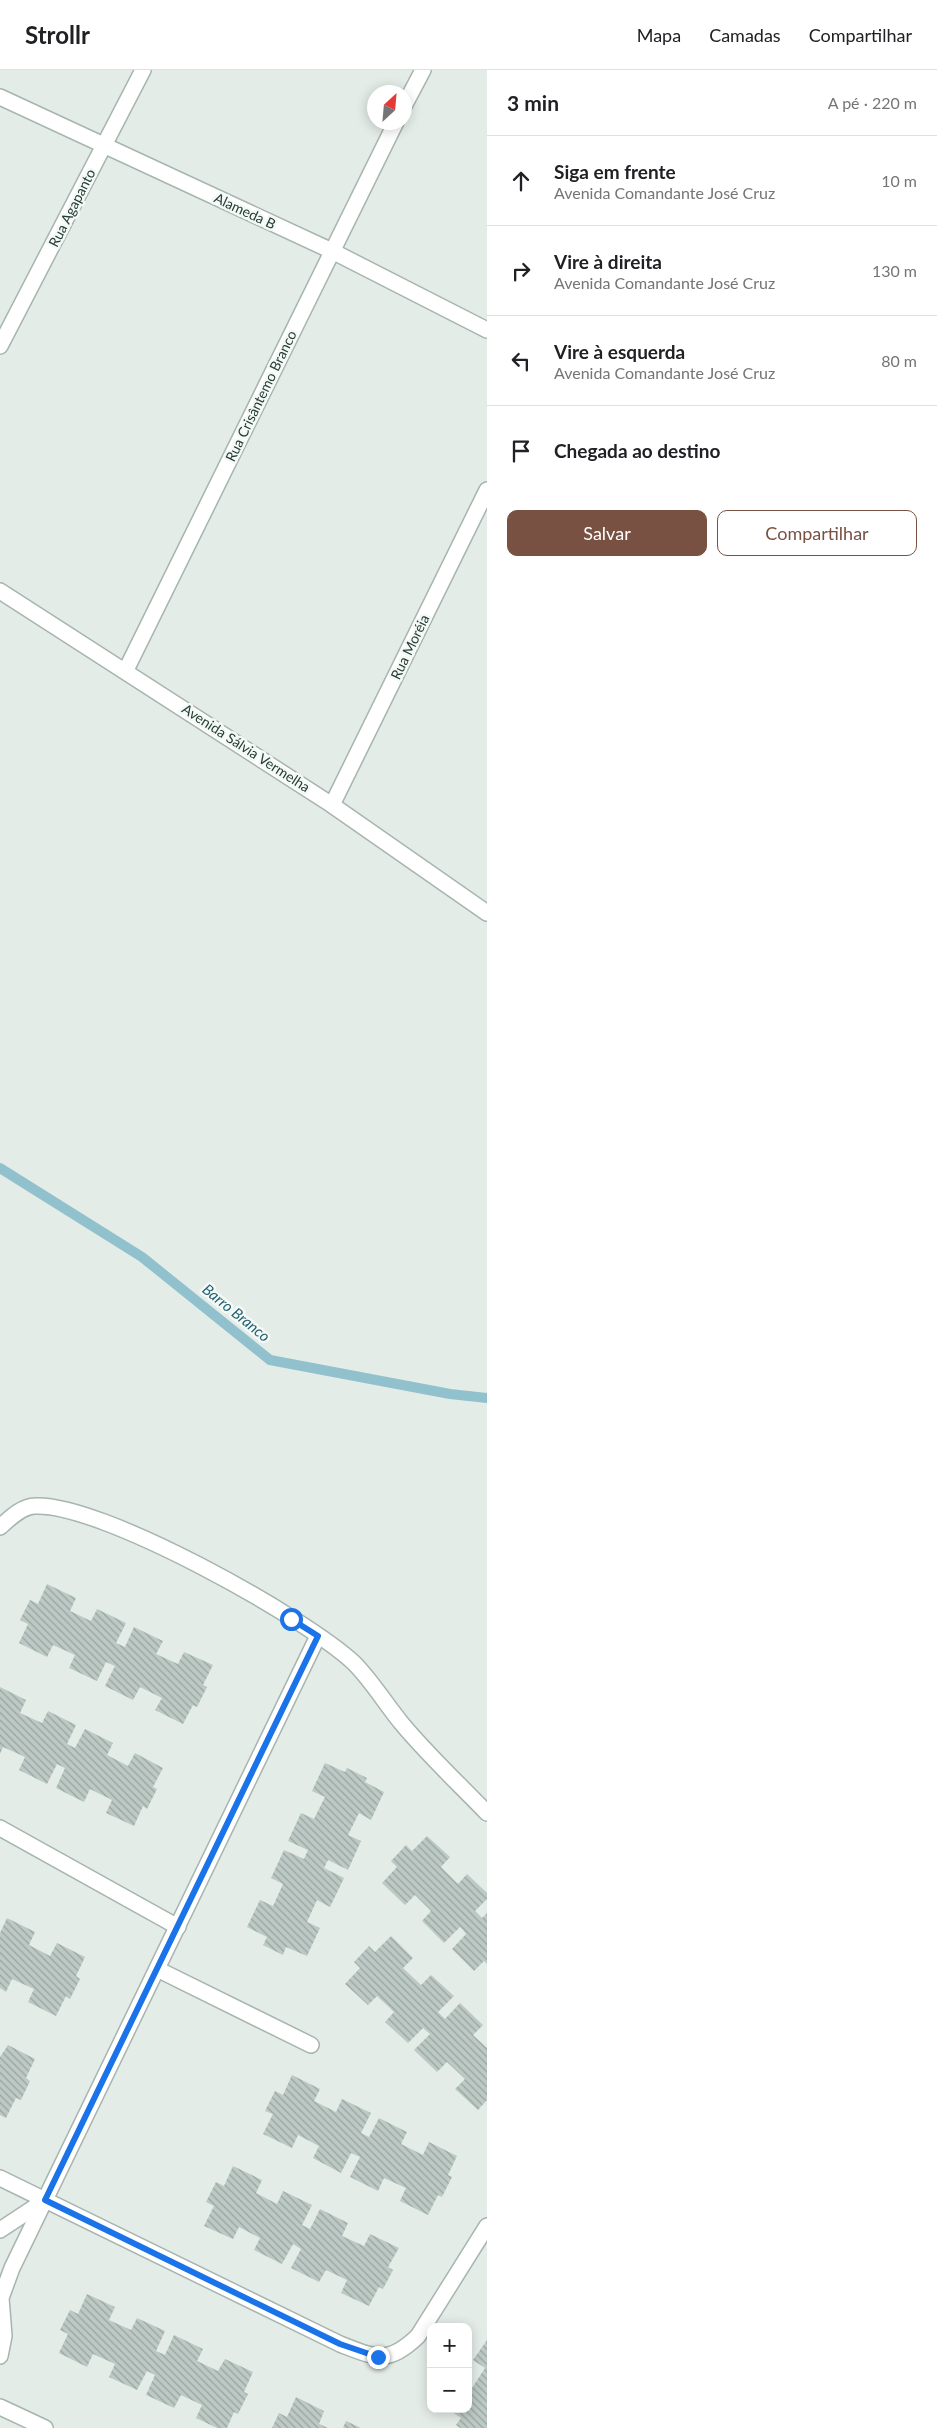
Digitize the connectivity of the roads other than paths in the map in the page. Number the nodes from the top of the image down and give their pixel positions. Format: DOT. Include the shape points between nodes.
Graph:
graph roads {
  1 [pos="143,70"];
  2 [pos="423,70"];
  3 [pos="412,91"];
  4 [pos="0,98"];
  5 [pos="392,130"];
  6 [pos="104,147"];
  7 [pos="332,251"];
  8 [pos="487,330"];
  9 [pos="0,346"];
  10 [pos="487,490"];
  11 [pos="0,590"];
  12 [pos="126,670"];
  13 [pos="332,805"];
  14 [pos="487,914"];
  15 [pos="0,1527"];
  16 [pos="318,1636"];
  17 [pos="487,1813"];
  18 [pos="0,1828"];
  19 [pos="178,1926"];
  20 [pos="157,1970"];
  21 [pos="311,2045"];
  22 [pos="0,2178"];
  23 [pos="45,2200"];
  24 [pos="487,2226"];
  25 [pos="0,2230"];
  26 [pos="0,2356"];
  27 [pos="0,2407"];
  28 [pos="45,2428"];
  1 -- 6 [label="street, Rua Agapanto"];
  2 -- 3 [label="street"];
  4 -- 6 [label="street, Alameda B"];
  5 -- 7 [label="street, Rua Crisântemo Branco"];
  6 -- 7 [label="street, Alameda B"];
  6 -- 9 [label="street, Rua Agapanto"];
  7 -- 8 [label="street, Alameda B"];
  7 -- 12 [label="street, Rua Crisântemo Branco"];
  10 -- 13 [label="street, Rua Moréia"];
  11 -- 12 [label="street, Avenida Sálvia Vermelha"];
  12 -- 13 [label="street, Avenida Sálvia Vermelha"];
  13 -- 14 [label="street, Avenida Sálvia Vermelha"];
  15 -- 16 [label="street" via="32,1506 56,1506 123,1529 226,1580"];
  16 -- 17 [label="street" via="354,1664 404,1727"];
  16 -- 19 [label="street"];
  18 -- 19 [label="street"];
  19 -- 20 [label="street"];
  20 -- 21 [label="street"];
  20 -- 23 [label="street"];
  22 -- 23 [label="street"];
  23 -- 24 [label="street" via="340,2344 378,2357 394,2355 418,2336"];
  23 -- 25 [label="street"];
  23 -- 26 [label="street" via="1,2298 4,2336"];
  27 -- 28 [label="street"];
}
